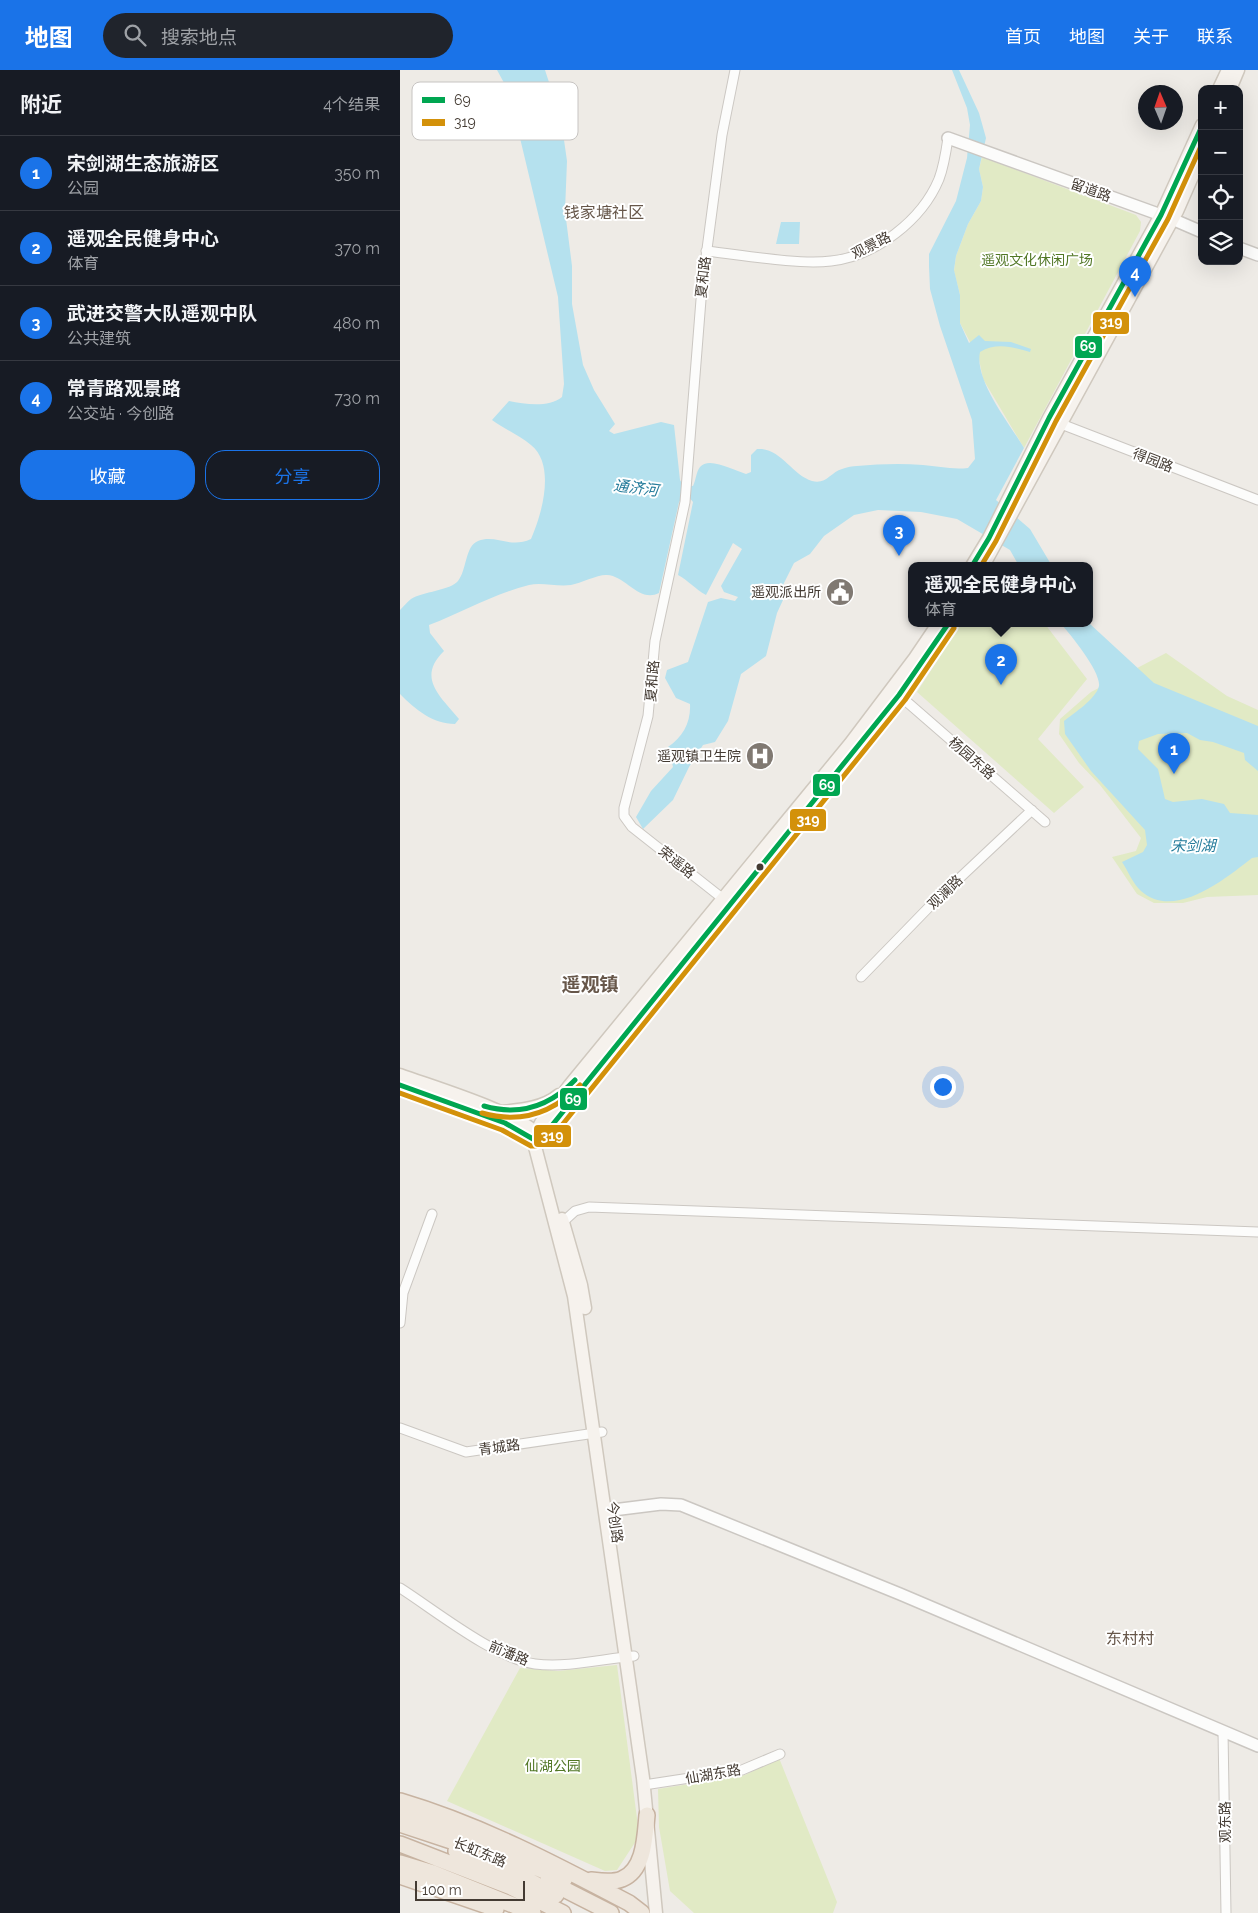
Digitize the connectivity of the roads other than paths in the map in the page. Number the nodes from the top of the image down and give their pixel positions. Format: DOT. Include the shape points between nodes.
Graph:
graph roads {
  1 [pos="736,70"];
  2 [pos="1228,70"];
  3 [pos="1238,70"];
  4 [pos="1221,85"];
  5 [pos="1232,85"];
  6 [pos="1200,130"];
  7 [pos="952,140"];
  8 [pos="1198,161"];
  9 [pos="1166,217"];
  10 [pos="1198,230"];
  11 [pos="1243,249"];
  12 [pos="706,251"];
  13 [pos="1258,255"];
  14 [pos="1049,418"];
  15 [pos="1062,424"];
  16 [pos="1258,500"];
  17 [pos="1009,508"];
  18 [pos="993,540"];
  19 [pos="975,562"];
  20 [pos="985,562"];
  21 [pos="936,627"];
  22 [pos="946,627"];
  23 [pos="899,695"];
  24 [pos="1032,810"];
  25 [pos="1045,822"];
  26 [pos="632,827"];
  27 [pos="722,898"];
  28 [pos="861,977"];
  29 [pos="400,1075"];
  30 [pos="400,1085"];
  31 [pos="570,1085"];
  32 [pos="500,1112"];
  33 [pos="536,1136"];
  34 [pos="432,1214"];
  35 [pos="564,1221"];
  36 [pos="1258,1232"];
  37 [pos="400,1324"];
  38 [pos="400,1428"];
  39 [pos="598,1432"];
  40 [pos="614,1510"];
  41 [pos="400,1588"];
  42 [pos="630,1656"];
  43 [pos="1223,1731"];
  44 [pos="1258,1746"];
  45 [pos="780,1754"];
  46 [pos="648,1785"];
  47 [pos="400,1801"];
  48 [pos="400,1811"];
  49 [pos="647,1815"];
  50 [pos="400,1824"];
  51 [pos="400,1832"];
  52 [pos="400,1844"];
  53 [pos="400,1851"];
  54 [pos="400,1863"];
  55 [pos="400,1876"];
  56 [pos="585,1880"];
  57 [pos="508,1913"];
  58 [pos="533,1913"];
  59 [pos="555,1913"];
  60 [pos="563,1913"];
  61 [pos="591,1913"];
  62 [pos="611,1913"];
  63 [pos="633,1913"];
  64 [pos="642,1913"];
  65 [pos="656,1913"];
  66 [pos="664,1913"];
  67 [pos="1226,1913"];
  1 -- 12 [label="street, 夏和路" via="722,135"];
  2 -- 4 [label="main road"];
  3 -- 5 [label="main road"];
  6 -- 9 [label="main road"];
  7 -- 9 [label="street, 留道路"];
  7 -- 12 [label="street, 观景路" via="928,200 896,232 854,256 831,261 804,261"];
  8 -- 9 [label="main road"];
  9 -- 10 [label="street, 留道路"];
  9 -- 14 [label="main road"];
  9 -- 15 [label="main road"];
  11 -- 13 [label="street"];
  12 -- 26 [label="street, 夏和路" via="685,502 655,641 648,716 624,808 624,816"];
  14 -- 15 [label="street, 得园路"];
  14 -- 17 [label="main road"];
  15 -- 16 [label="street, 得园路"];
  15 -- 17 [label="main road"];
  17 -- 18 [label="main road"];
  18 -- 19 [label="main road"];
  18 -- 20 [label="main road"];
  21 -- 27 [label="main road" via="850,744"];
  22 -- 23 [label="main road"];
  23 -- 24 [label="street, 杨园东路"];
  23 -- 33 [label="main road" via="550,1129"];
  24 -- 25 [label="street, 杨园东路"];
  24 -- 28 [label="street, 观澜路" via="932,904"];
  26 -- 27 [label="street, 荣遥路"];
  27 -- 31 [label="main road"];
  29 -- 32 [label="main road"];
  30 -- 33 [label="main road"];
  31 -- 32 [label="main road" via="554,1100"];
  31 -- 33 [label="main road"];
  32 -- 33 [label="main road" via="527,1124"];
  33 -- 35 [label="main road, 今创路" via="545,1149"];
  33 -- 39 [label="main road, 今创路" via="548,1204 560,1236 574,1296"];
  34 -- 37 [label="street" via="402,1294"];
  35 -- 36 [label="street" via="575,1211 589,1207"];
  35 -- 39 [label="main road, 今创路" via="582,1285"];
  38 -- 39 [label="street, 青城路" via="466,1452"];
  39 -- 40 [label="main road, 今创路"];
  39 -- 42 [label="main road, 今创路"];
  40 -- 42 [label="main road, 今创路"];
  40 -- 43 [label="street" via="660,1504 681,1505"];
  41 -- 42 [label="street, 前潘路" via="490,1646 534,1664"];
  42 -- 46 [label="main road, 今创路"];
  43 -- 44 [label="street"];
  43 -- 67 [label="street, 观东路"];
  45 -- 46 [label="street, 仙湖东路" via="742,1770"];
  46 -- 49 [label="main road, 今创路"];
  46 -- 66 [label="main road, 今创路"];
  47 -- 56 [label="highway" via="530,1850"];
  48 -- 63 [label="highway" via="539,1868"];
  49 -- 56 [label="highway" via="644,1847 634,1869 623,1879"];
  49 -- 65 [label="main road, 今创路"];
  50 -- 62 [label="highway, 长虹东路" via="468,1847 542,1878"];
  51 -- 61 [label="highway" via="432,1841 518,1876"];
  52 -- 60 [label="highway" via="511,1887"];
  53 -- 59 [label="highway, 长虹东路" via="470,1876"];
  54 -- 58 [label="highway"];
  55 -- 57 [label="highway"];
  56 -- 64 [label="highway"];
}
